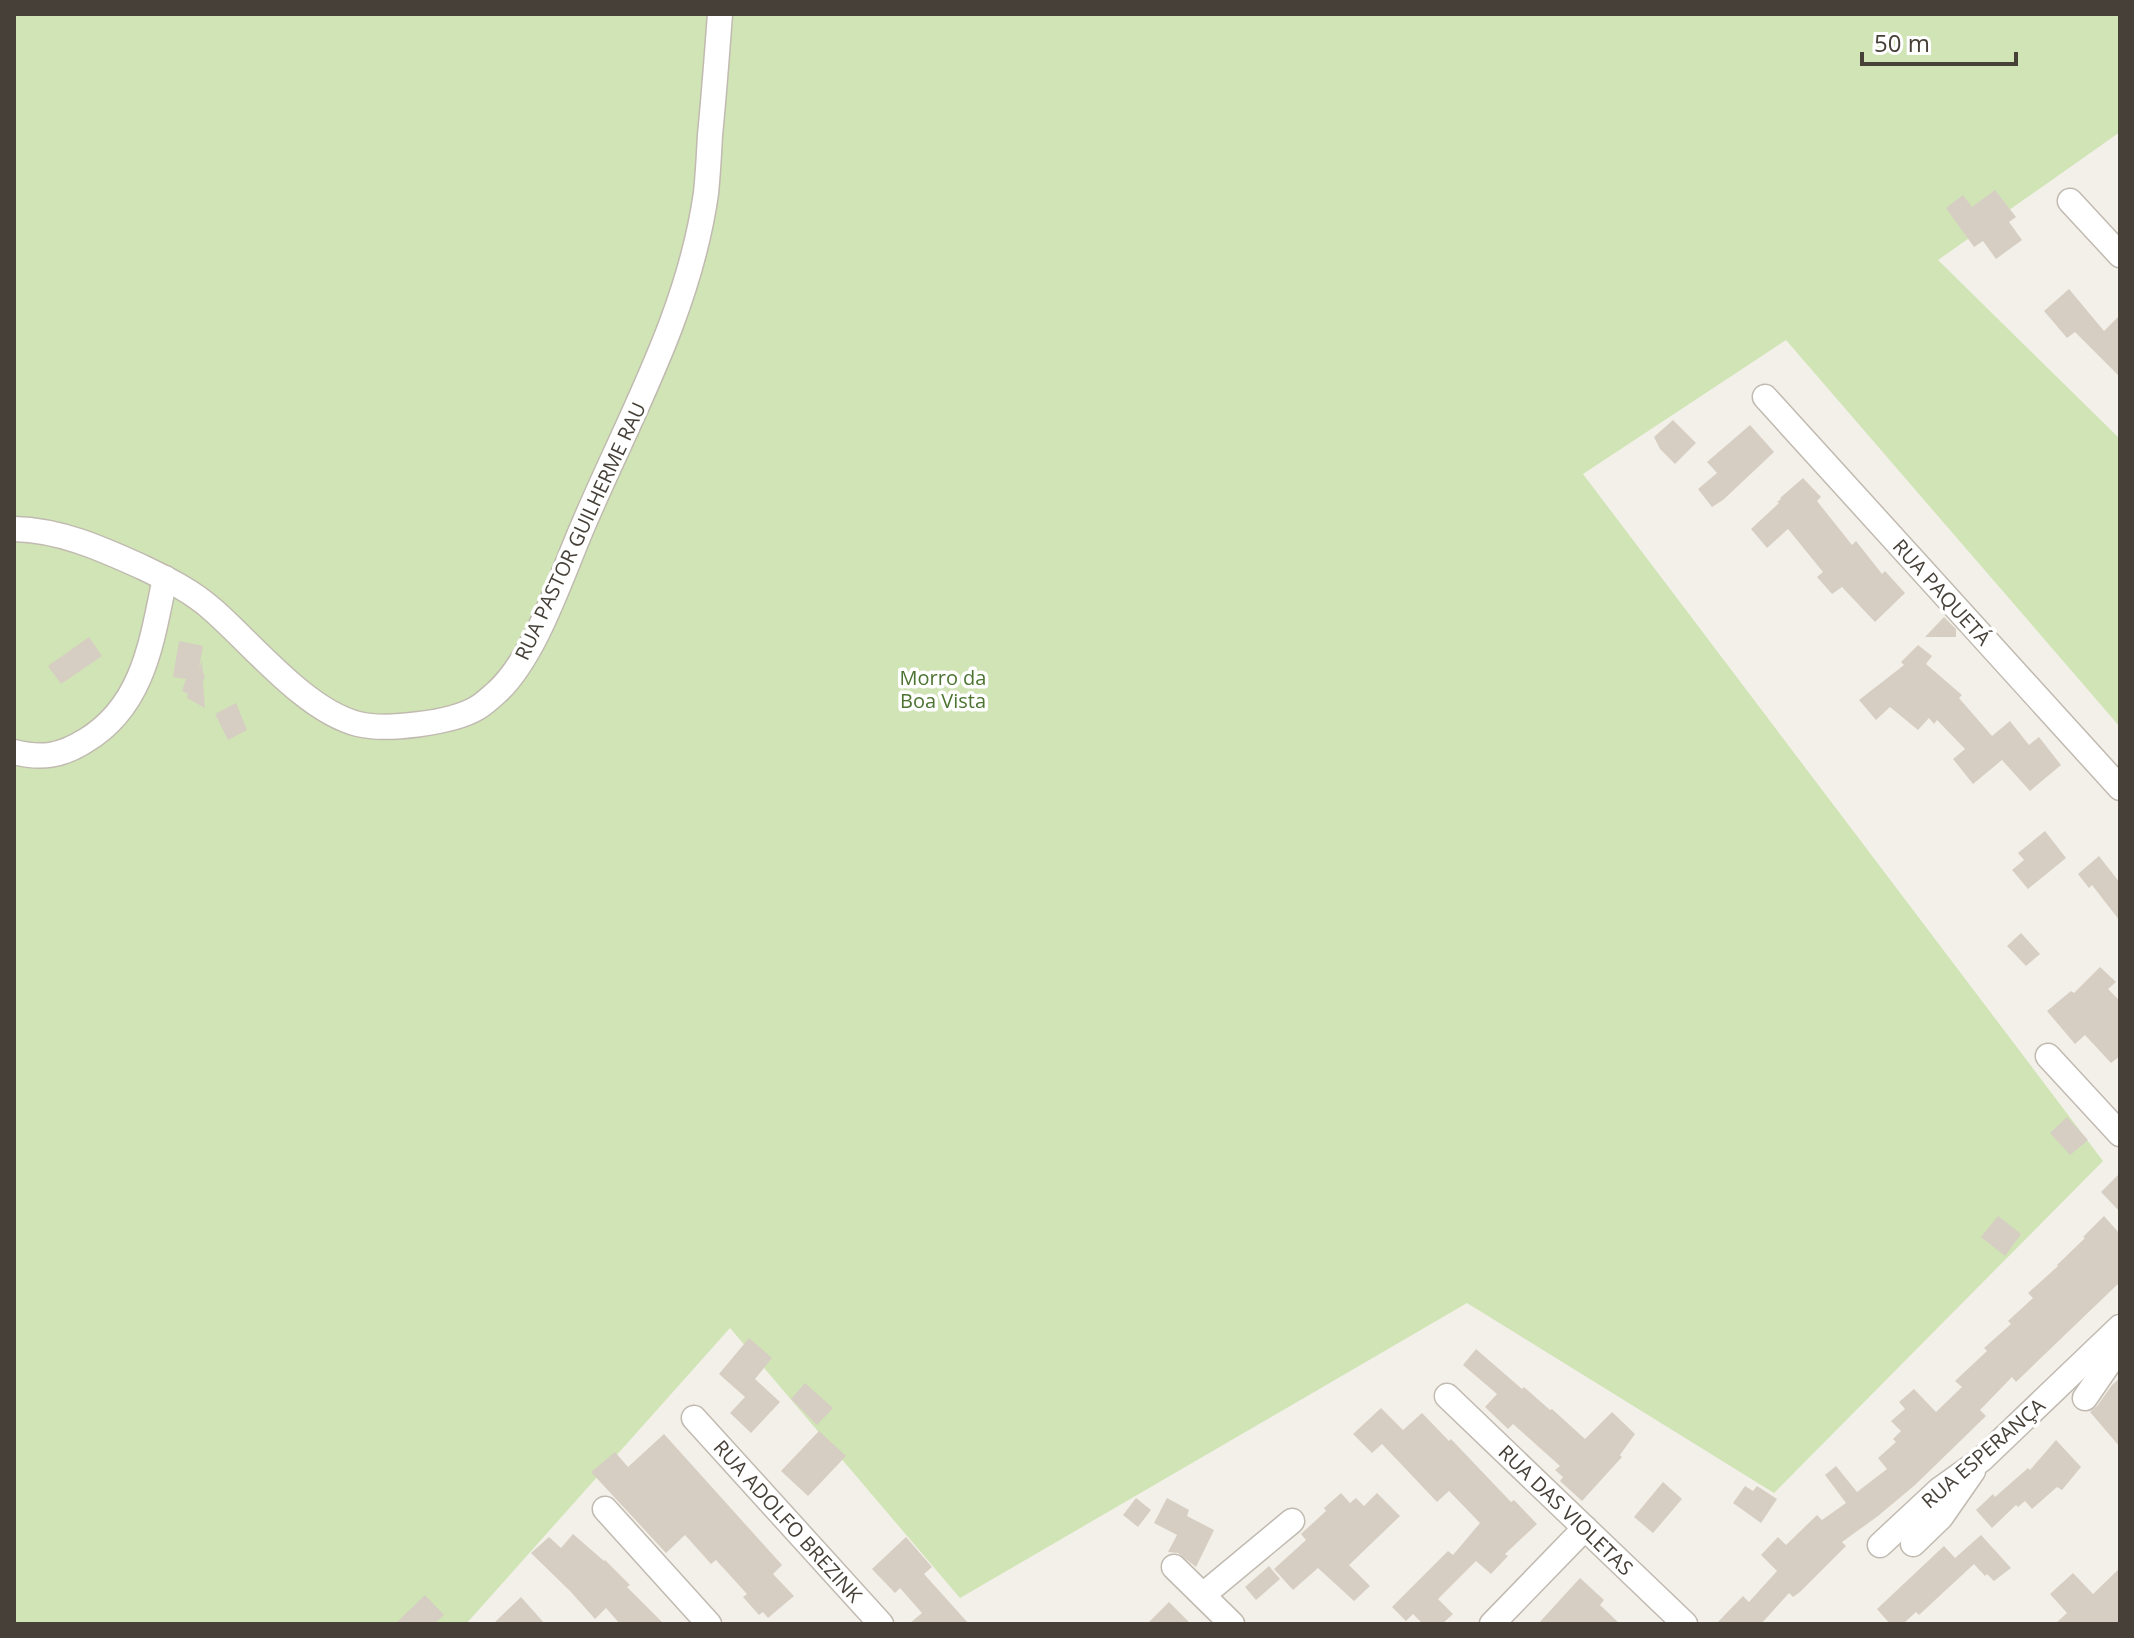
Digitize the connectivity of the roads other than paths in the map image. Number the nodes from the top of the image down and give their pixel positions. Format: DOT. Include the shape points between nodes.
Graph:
graph roads {
  1 [pos="720,14"];
  2 [pos="2070,201"];
  3 [pos="2120,255"];
  4 [pos="1765,397"];
  5 [pos="14,529"];
  6 [pos="165,578"];
  7 [pos="14,752"];
  8 [pos="2120,788"];
  9 [pos="2048,1056"];
  10 [pos="2120,1134"];
  11 [pos="2120,1327"];
  12 [pos="2120,1347"];
  13 [pos="1447,1396"];
  14 [pos="2085,1398"];
  15 [pos="694,1418"];
  16 [pos="1981,1460"];
  17 [pos="605,1509"];
  18 [pos="1292,1521"];
  19 [pos="1585,1528"];
  20 [pos="1913,1544"];
  21 [pos="1880,1545"];
  22 [pos="1174,1567"];
  23 [pos="1203,1595"];
  24 [pos="709,1624"];
  25 [pos="881,1624"];
  26 [pos="1232,1624"];
  27 [pos="1492,1624"];
  28 [pos="1685,1624"];
  1 -- 6 [label="street, RUA PASTOR GUILHERME RAU" via="706,194 682,294 547,610 521,662 499,690 477,708 450,719 358,724 301,692 211,608"];
  2 -- 3 [label="street"];
  4 -- 8 [label="street, RUA PAQUETÁ"];
  5 -- 6 [label="street, RUA PASTOR GUILHERME RAU" via="76,540"];
  6 -- 7 [label="street" via="143,673 126,704 102,731 67,753 33,757"];
  9 -- 10 [label="street"];
  11 -- 16 [label="street, RUA ESPERANÇA"];
  12 -- 14 [label="street"];
  13 -- 19 [label="street, RUA DAS VIOLETAS"];
  15 -- 25 [label="street, RUA ADOLFO BREZINK"];
  16 -- 20 [label="street" via="1941,1517"];
  16 -- 21 [label="street, RUA ESPERANÇA" via="1939,1490"];
  17 -- 24 [label="street"];
  18 -- 23 [label="street"];
  19 -- 27 [label="street"];
  19 -- 28 [label="street, RUA DAS VIOLETAS"];
  22 -- 23 [label="street"];
  23 -- 26 [label="street"];
}
